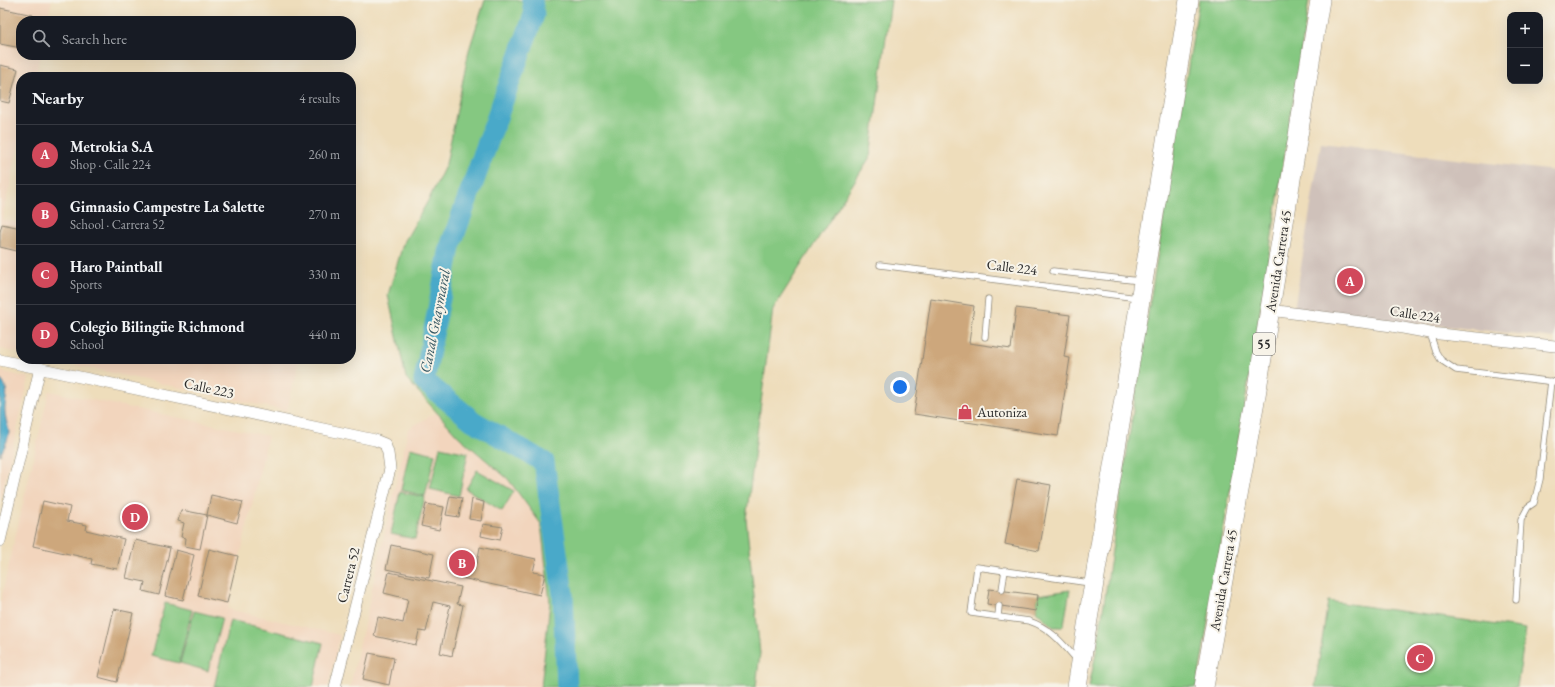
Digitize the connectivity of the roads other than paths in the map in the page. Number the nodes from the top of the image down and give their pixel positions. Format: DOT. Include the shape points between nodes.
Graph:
graph roads {
  1 [pos="1189,0"];
  2 [pos="1320,0"];
  3 [pos="880,265"];
  4 [pos="1053,271"];
  5 [pos="1142,290"];
  6 [pos="988,299"];
  7 [pos="1270,310"];
  8 [pos="1430,333"];
  9 [pos="985,337"];
  10 [pos="1555,346"];
  11 [pos="0,360"];
  12 [pos="16,363"];
  13 [pos="20,364"];
  14 [pos="40,368"];
  15 [pos="1553,381"];
  16 [pos="390,470"];
  17 [pos="0,541"];
  18 [pos="1005,570"];
  19 [pos="1094,584"];
  20 [pos="1002,590"];
  21 [pos="1516,600"];
  22 [pos="999,606"];
  23 [pos="998,616"];
  24 [pos="1081,665"];
  25 [pos="335,687"];
  26 [pos="1078,687"];
  27 [pos="1204,687"];
  1 -- 5 [label="highway"];
  2 -- 7 [label="highway, Avenida Carrera 45 / 55"];
  3 -- 5 [label="lane, Calle 224"];
  4 -- 5 [label="lane"];
  5 -- 19 [label="highway"];
  6 -- 9 [label="lane"];
  7 -- 8 [label="street, Calle 224"];
  7 -- 27 [label="highway, Avenida Carrera 45 / 55"];
  8 -- 10 [label="street, Calle 224"];
  8 -- 15 [label="lane" via="1438,356 1456,370"];
  11 -- 12 [label="street, Calle 223"];
  13 -- 14 [label="street, Calle 223"];
  14 -- 16 [label="street, Calle 223" via="375,440 385,444"];
  14 -- 17 [label="street"];
  15 -- 21 [label="lane" via="1537,495 1522,520"];
  16 -- 25 [label="street, Carrera 52"];
  18 -- 19 [label="lane"];
  18 -- 20 [label="lane"];
  18 -- 23 [label="lane" via="977,567 971,613"];
  19 -- 24 [label="highway"];
  22 -- 23 [label="lane"];
  23 -- 24 [label="lane" via="1030,621 1043,627 1057,637"];
  24 -- 26 [label="highway"];
}
